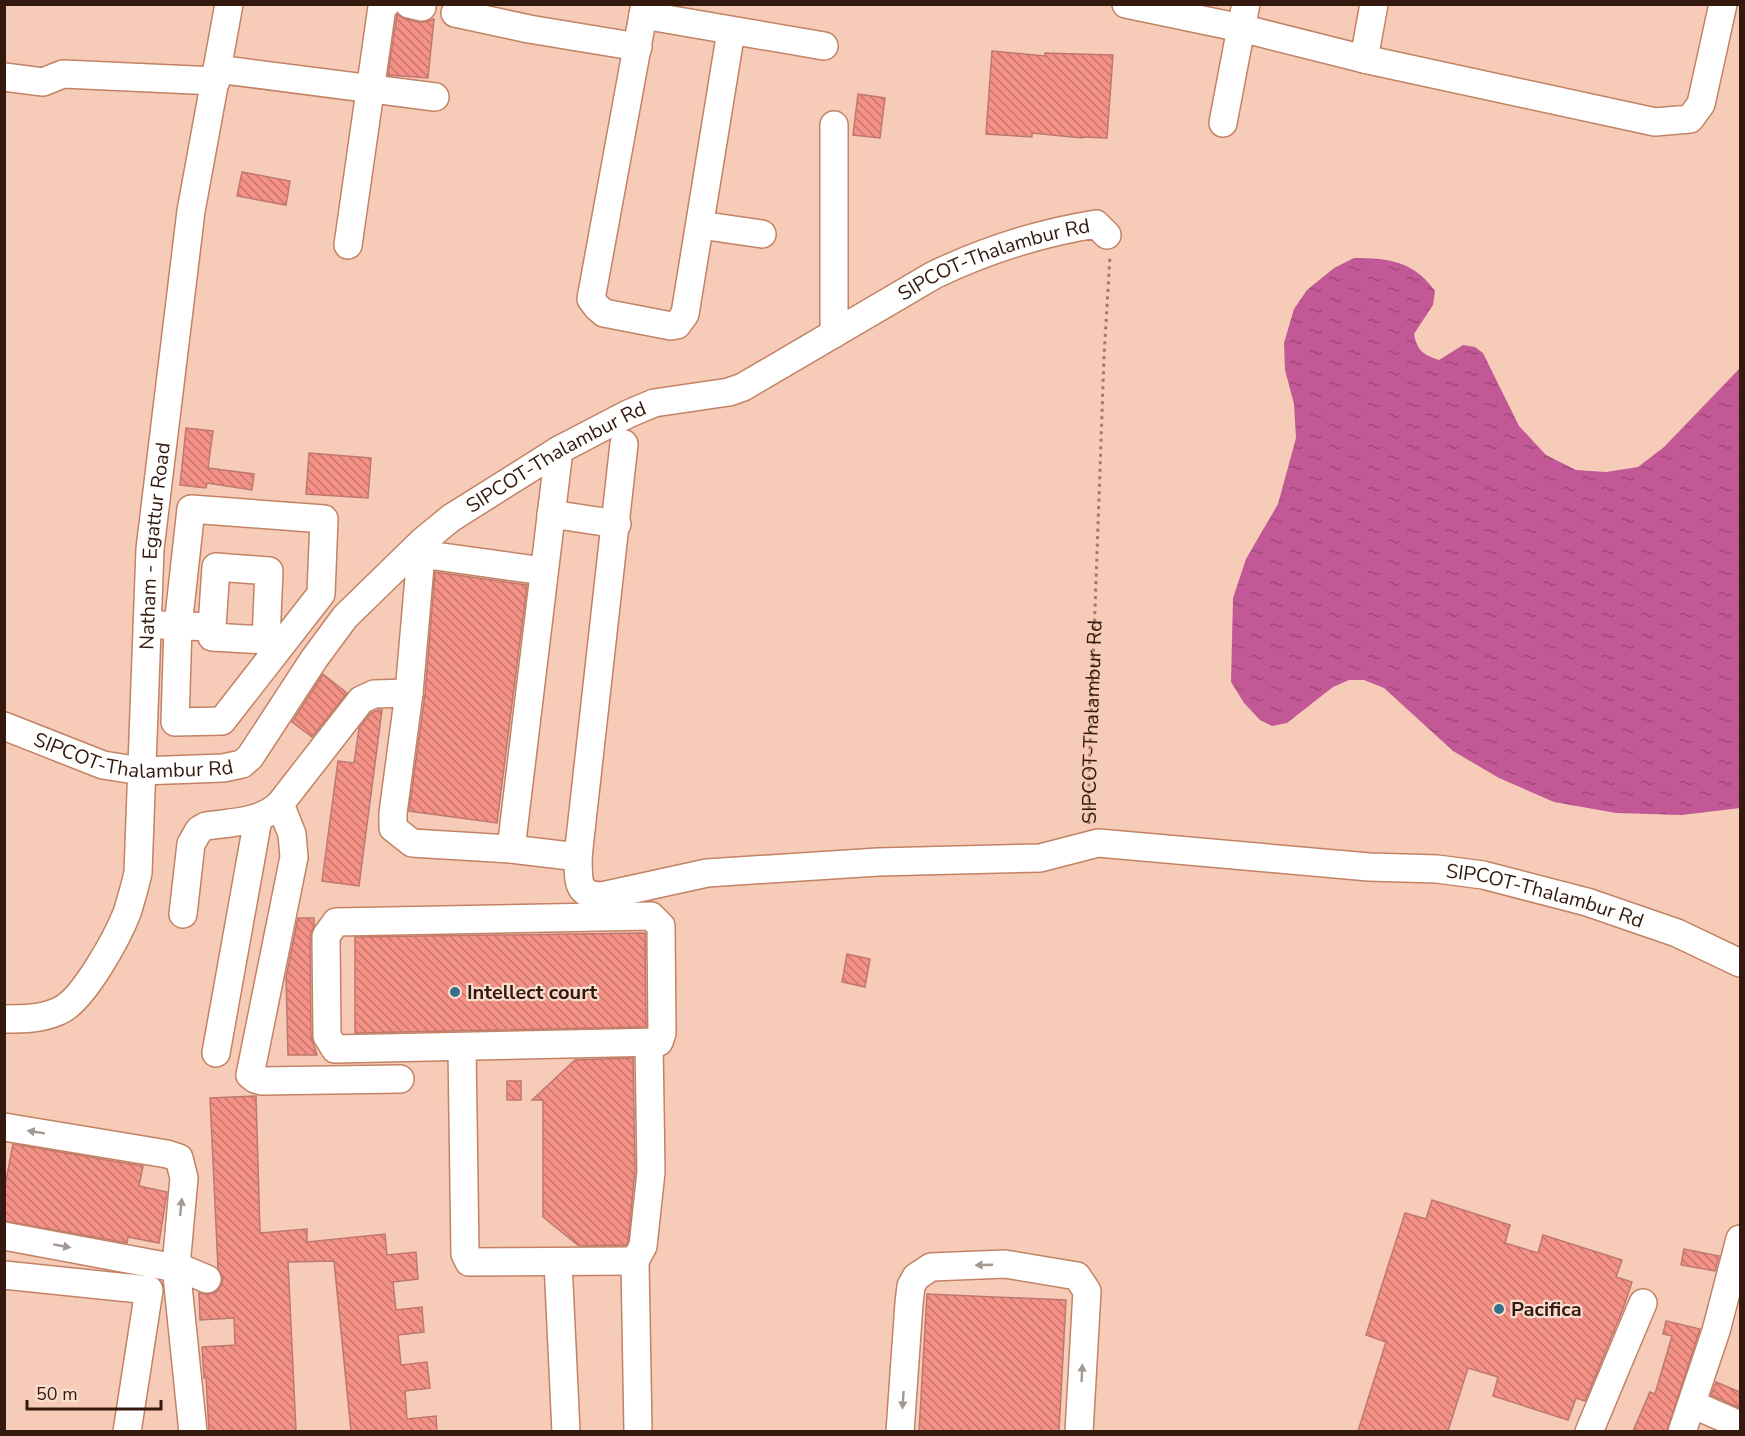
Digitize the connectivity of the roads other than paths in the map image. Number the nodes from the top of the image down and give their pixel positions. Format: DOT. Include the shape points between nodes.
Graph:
graph roads {
  1 [pos="229,4"];
  2 [pos="386,4"];
  3 [pos="1126,4"];
  4 [pos="1374,4"];
  5 [pos="1723,4"];
  6 [pos="644,10"];
  7 [pos="455,13"];
  8 [pos="1243,16"];
  9 [pos="731,31"];
  10 [pos="1729,33"];
  11 [pos="824,46"];
  12 [pos="638,47"];
  13 [pos="1364,59"];
  14 [pos="216,75"];
  15 [pos="4,77"];
  16 [pos="371,88"];
  17 [pos="435,97"];
  18 [pos="1222,123"];
  19 [pos="834,126"];
  20 [pos="700,225"];
  21 [pos="762,234"];
  22 [pos="1107,236"];
  23 [pos="348,245"];
  24 [pos="834,334"];
  25 [pos="624,444"];
  26 [pos="559,450"];
  27 [pos="551,514"];
  28 [pos="617,524"];
  29 [pos="544,571"];
  30 [pos="147,624"];
  31 [pos="178,626"];
  32 [pos="212,627"];
  33 [pos="408,693"];
  34 [pos="4,726"];
  35 [pos="141,771"];
  36 [pos="280,804"];
  37 [pos="258,819"];
  38 [pos="511,849"];
  39 [pos="578,857"];
  40 [pos="183,914"];
  41 [pos="1740,963"];
  42 [pos="4,1019"];
  43 [pos="649,1043"];
  44 [pos="462,1047"];
  45 [pos="216,1053"];
  46 [pos="400,1079"];
  47 [pos="5,1131"];
  48 [pos="4,1236"];
  49 [pos="1740,1239"];
  50 [pos="635,1261"];
  51 [pos="558,1262"];
  52 [pos="176,1266"];
  53 [pos="4,1275"];
  54 [pos="207,1279"];
  55 [pos="1643,1304"];
  56 [pos="1692,1404"];
  57 [pos="1740,1425"];
  58 [pos="127,1431"];
  59 [pos="193,1431"];
  60 [pos="566,1431"];
  61 [pos="638,1431"];
  62 [pos="900,1431"];
  63 [pos="1079,1431"];
  64 [pos="1589,1431"];
  65 [pos="1682,1431"];
  1 -- 14 [label="street, Natham - Egattur Road"];
  2 -- 16 [label="street" via="382,7"];
  3 -- 8 [label="street"];
  4 -- 13 [label="street"];
  5 -- 10 [label="street"];
  6 -- 9 [label="street"];
  6 -- 12 [label="street"];
  7 -- 12 [label="street"];
  8 -- 13 [label="street"];
  8 -- 18 [label="street"];
  9 -- 11 [label="street"];
  9 -- 20 [label="street"];
  10 -- 13 [label="street" via="1701,104 1690,119 1655,122"];
  12 -- 20 [label="street" via="591,299 597,308 604,313 677,325 685,314"];
  14 -- 15 [label="street" via="63,75 43,82"];
  14 -- 16 [label="street"];
  14 -- 30 [label="street, Natham - Egattur Road" via="191,211 150,549"];
  16 -- 17 [label="street"];
  16 -- 23 [label="street"];
  19 -- 24 [label="street"];
  20 -- 21 [label="street"];
  22 -- 24 [label="street, SIPCOT-Thalambur Rd" via="1096,224 975,256 934,275"];
  24 -- 26 [label="street, SIPCOT-Thalambur Rd" via="743,387 654,403"];
  25 -- 28 [label="street"];
  26 -- 27 [label="street"];
  26 -- 35 [label="street, SIPCOT-Thalambur Rd" via="452,518 345,617 242,764"];
  27 -- 28 [label="street"];
  27 -- 29 [label="street"];
  28 -- 39 [label="street"];
  29 -- 33 [label="street" via="422,554"];
  29 -- 38 [label="street"];
  30 -- 31 [label="street"];
  30 -- 35 [label="street, Natham - Egattur Road"];
  31 -- 31 [label="street" via="175,723 222,722 321,594 324,519 191,509"];
  31 -- 32 [label="street"];
  33 -- 36 [label="street" via="374,694 361,700"];
  33 -- 38 [label="street" via="393,828 412,843"];
  34 -- 35 [label="street, SIPCOT-Thalambur Rd" via="103,765"];
  35 -- 42 [label="street, Natham - Egattur Road" via="138,873 126,914 108,950 81,993 62,1010 37,1019"];
  36 -- 37 [label="street"];
  36 -- 46 [label="street" via="292,834 294,857 250,1075 262,1081"];
  37 -- 40 [label="street" via="199,830 191,844"];
  37 -- 45 [label="street"];
  38 -- 39 [label="street"];
  39 -- 41 [label="street, SIPCOT-Thalambur Rd" via="579,883 589,896 707,873 878,862 1040,858 1098,843 1369,867 1437,869 1483,875 1599,906 1677,933"];
  43 -- 44 [label="street"];
  43 -- 44 [label="street" via="659,1042 662,1033 661,926 651,916 336,922 326,936 327,1036 335,1049"];
  43 -- 50 [label="street" via="651,1172 643,1246"];
  44 -- 51 [label="street" via="465,1254 470,1263"];
  52 -- 47 [label="street, one-way" via="184,1178 178,1158"];
  48 -- 52 [label="street, one-way"];
  49 -- 56 [label="street" via="1722,1312"];
  50 -- 51 [label="street"];
  50 -- 61 [label="street"];
  51 -- 60 [label="street"];
  52 -- 54 [label="street"];
  52 -- 59 [label="street"];
  53 -- 58 [label="street" via="149,1290"];
  55 -- 64 [label="street"];
  56 -- 57 [label="street"];
  56 -- 65 [label="street"];
  63 -- 62 [label="street, one-way" via="1087,1291 1077,1276 1005,1264 931,1267 916,1277 909,1303"];
}
